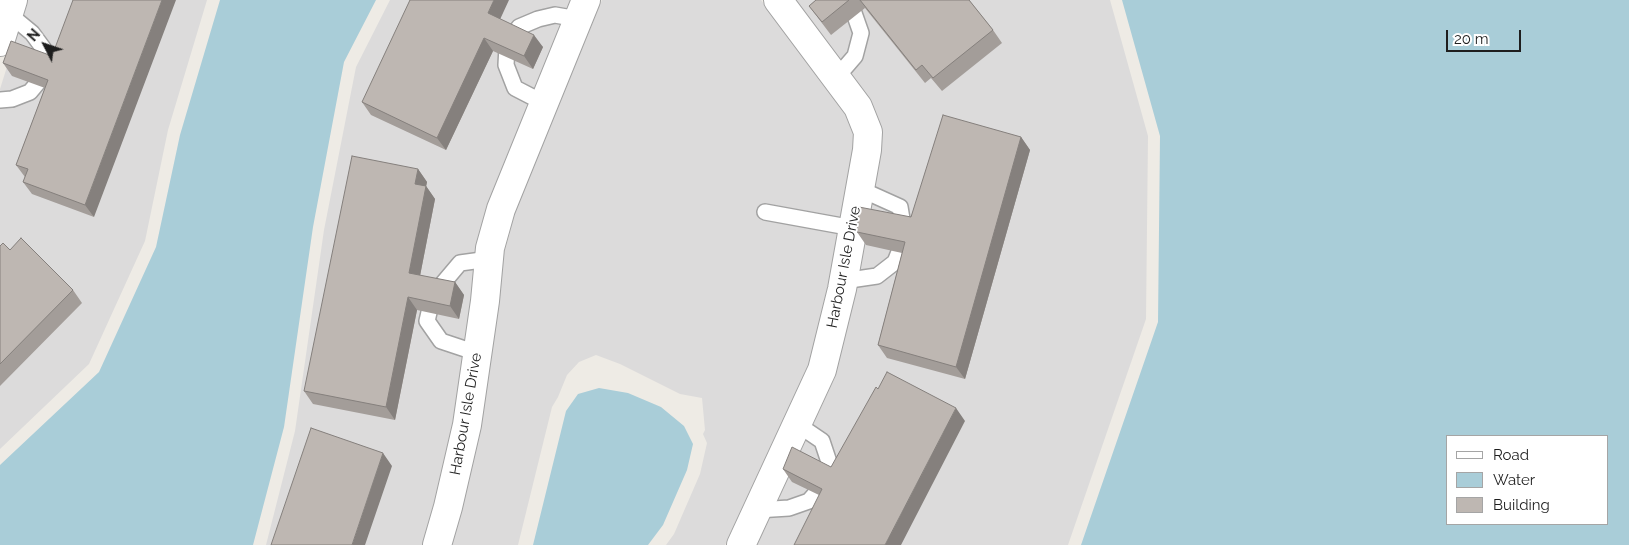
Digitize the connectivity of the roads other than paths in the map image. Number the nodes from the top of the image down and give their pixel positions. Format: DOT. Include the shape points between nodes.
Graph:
graph roads {
  1 [pos="842,0"];
  2 [pos="784,2"];
  3 [pos="11,7"];
  4 [pos="582,10"];
  5 [pos="0,42"];
  6 [pos="836,78"];
  7 [pos="0,100"];
  8 [pos="544,103"];
  9 [pos="860,189"];
  10 [pos="765,212"];
  11 [pos="853,228"];
  12 [pos="489,260"];
  13 [pos="843,281"];
  14 [pos="477,352"];
  15 [pos="797,424"];
  16 [pos="757,510"];
  17 [pos="437,545"];
  18 [pos="741,545"];
  1 -- 6 [label="lane" via="854,13 861,33 855,56"];
  2 -- 6 [label="street, Harbour Isle Drive"];
  3 -- 5 [label="street"];
  3 -- 7 [label="lane" via="46,52 45,68 30,92"];
  4 -- 8 [label="street, Harbour Isle Drive"];
  4 -- 8 [label="lane" via="538,19 519,27 507,46 506,64 515,88"];
  6 -- 9 [label="street, Harbour Isle Drive" via="858,107 868,132"];
  8 -- 12 [label="street, Harbour Isle Drive" via="501,209"];
  9 -- 11 [label="street, Harbour Isle Drive"];
  9 -- 13 [label="lane" via="900,207 906,237 895,262 877,276"];
  10 -- 11 [label="lane"];
  11 -- 13 [label="street, Harbour Isle Drive"];
  12 -- 14 [label="street, Harbour Isle Drive"];
  12 -- 14 [label="lane" via="460,263 433,295 427,320 441,341"];
  13 -- 15 [label="street, Harbour Isle Drive" via="822,370"];
  14 -- 17 [label="street, Harbour Isle Drive" via="467,425"];
  15 -- 16 [label="street, Harbour Isle Drive"];
  15 -- 16 [label="lane" via="822,441 829,462 823,485 809,501 789,508"];
  16 -- 18 [label="street, Harbour Isle Drive"];
}
